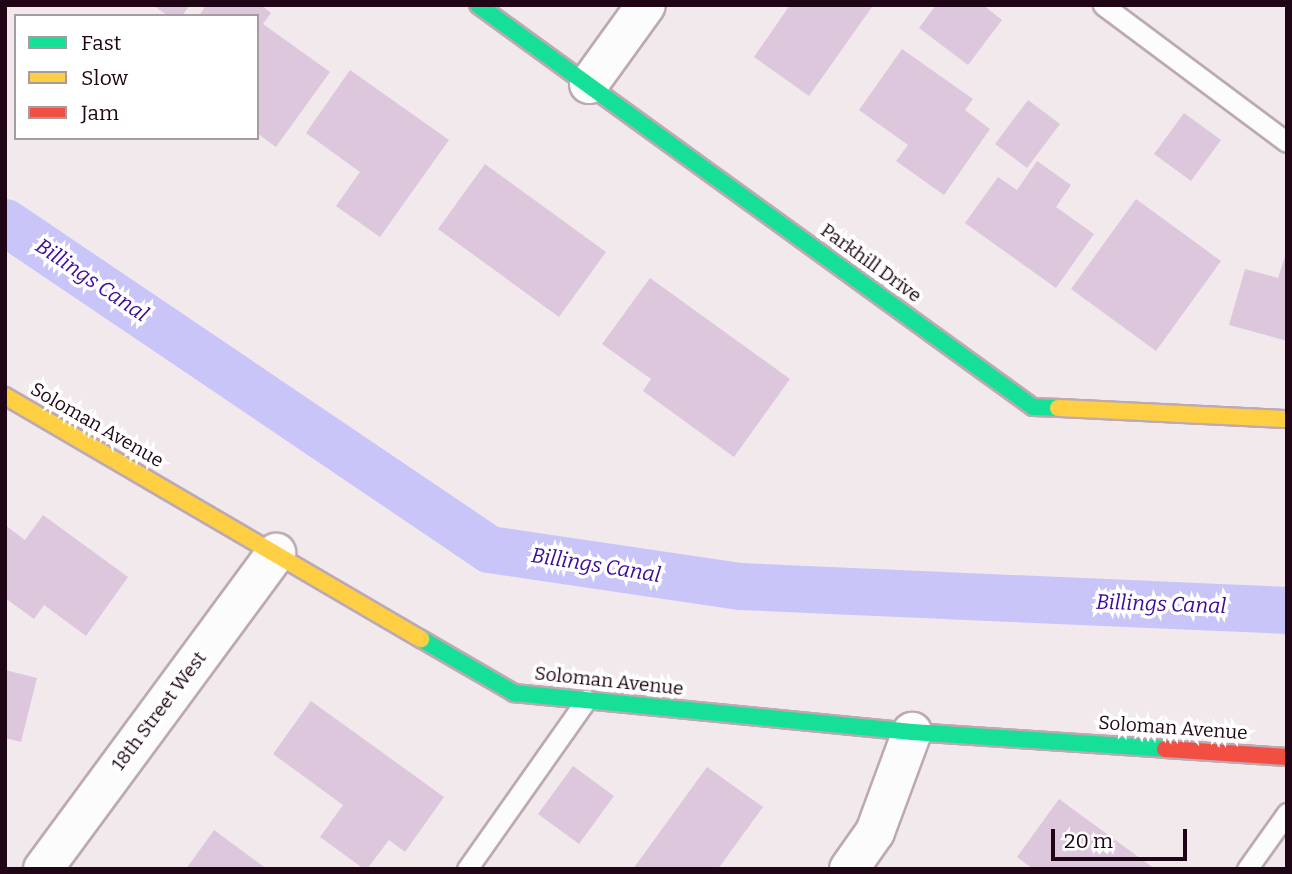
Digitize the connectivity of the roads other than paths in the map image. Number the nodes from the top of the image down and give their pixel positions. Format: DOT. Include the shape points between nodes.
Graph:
graph roads {
  1 [pos="478,5"];
  2 [pos="646,5"];
  3 [pos="1103,5"];
  4 [pos="589,84"];
  5 [pos="1287,142"];
  6 [pos="5,396"];
  7 [pos="1287,419"];
  8 [pos="276,553"];
  9 [pos="586,700"];
  10 [pos="912,732"];
  11 [pos="1287,757"];
  12 [pos="1287,813"];
  13 [pos="43,869"];
  14 [pos="467,869"];
  15 [pos="849,869"];
  16 [pos="1247,869"];
  1 -- 4 [label="street, Parkhill Drive"];
  2 -- 4 [label="street"];
  3 -- 5 [label="lane"];
  4 -- 7 [label="street, Parkhill Drive" via="1033,407"];
  6 -- 8 [label="street, Soloman Avenue"];
  8 -- 9 [label="street, Soloman Avenue" via="514,693"];
  8 -- 13 [label="street, 18th Street West"];
  9 -- 10 [label="street, Soloman Avenue"];
  9 -- 14 [label="lane"];
  10 -- 11 [label="street, Soloman Avenue"];
  10 -- 15 [label="street" via="876,832"];
  12 -- 16 [label="lane"];
}
